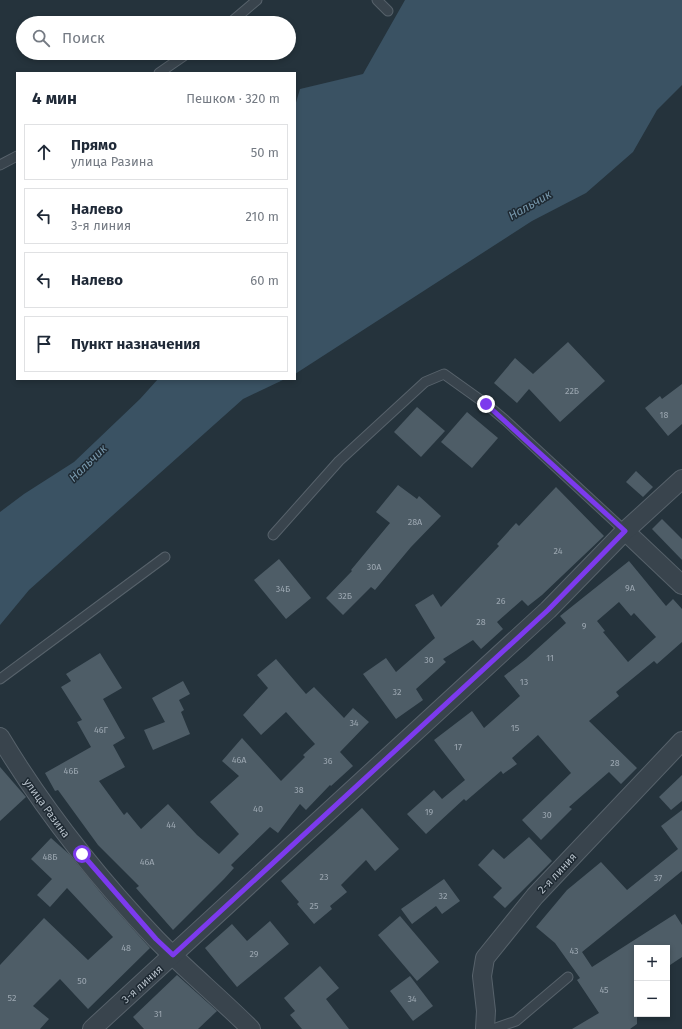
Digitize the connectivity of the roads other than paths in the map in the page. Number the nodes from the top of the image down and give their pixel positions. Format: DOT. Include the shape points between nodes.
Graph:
graph roads {
  1 [pos="257,0"];
  2 [pos="377,0"];
  3 [pos="388,11"];
  4 [pos="238,16"];
  5 [pos="178,60"];
  6 [pos="160,72"];
  7 [pos="16,157"];
  8 [pos="0,165"];
  9 [pos="682,479"];
  10 [pos="625,531"];
  11 [pos="273,535"];
  12 [pos="165,557"];
  13 [pos="682,585"];
  14 [pos="0,679"];
  15 [pos="0,737"];
  16 [pos="682,741"];
  17 [pos="173,955"];
  18 [pos="568,977"];
  19 [pos="92,1029"];
  20 [pos="251,1029"];
  21 [pos="485,1029"];
  22 [pos="494,1029"];
  1 -- 4 [label="lane"];
  2 -- 3 [label="lane"];
  5 -- 6 [label="lane"];
  7 -- 8 [label="lane"];
  9 -- 10 [label="street, 3-я линия"];
  10 -- 11 [label="lane" via="496,412 444,374 425,382 339,461"];
  10 -- 13 [label="street"];
  10 -- 17 [label="street, 3-я линия" via="548,610"];
  12 -- 14 [label="lane"];
  15 -- 17 [label="street, улица Разина" via="20,771 82,854"];
  16 -- 21 [label="street, 2-я линия" via="535,896 485,958 482,976 487,1016"];
  17 -- 19 [label="street, 3-я линия"];
  17 -- 20 [label="street, улица Разина"];
  18 -- 22 [label="lane" via="516,1021"];
}
